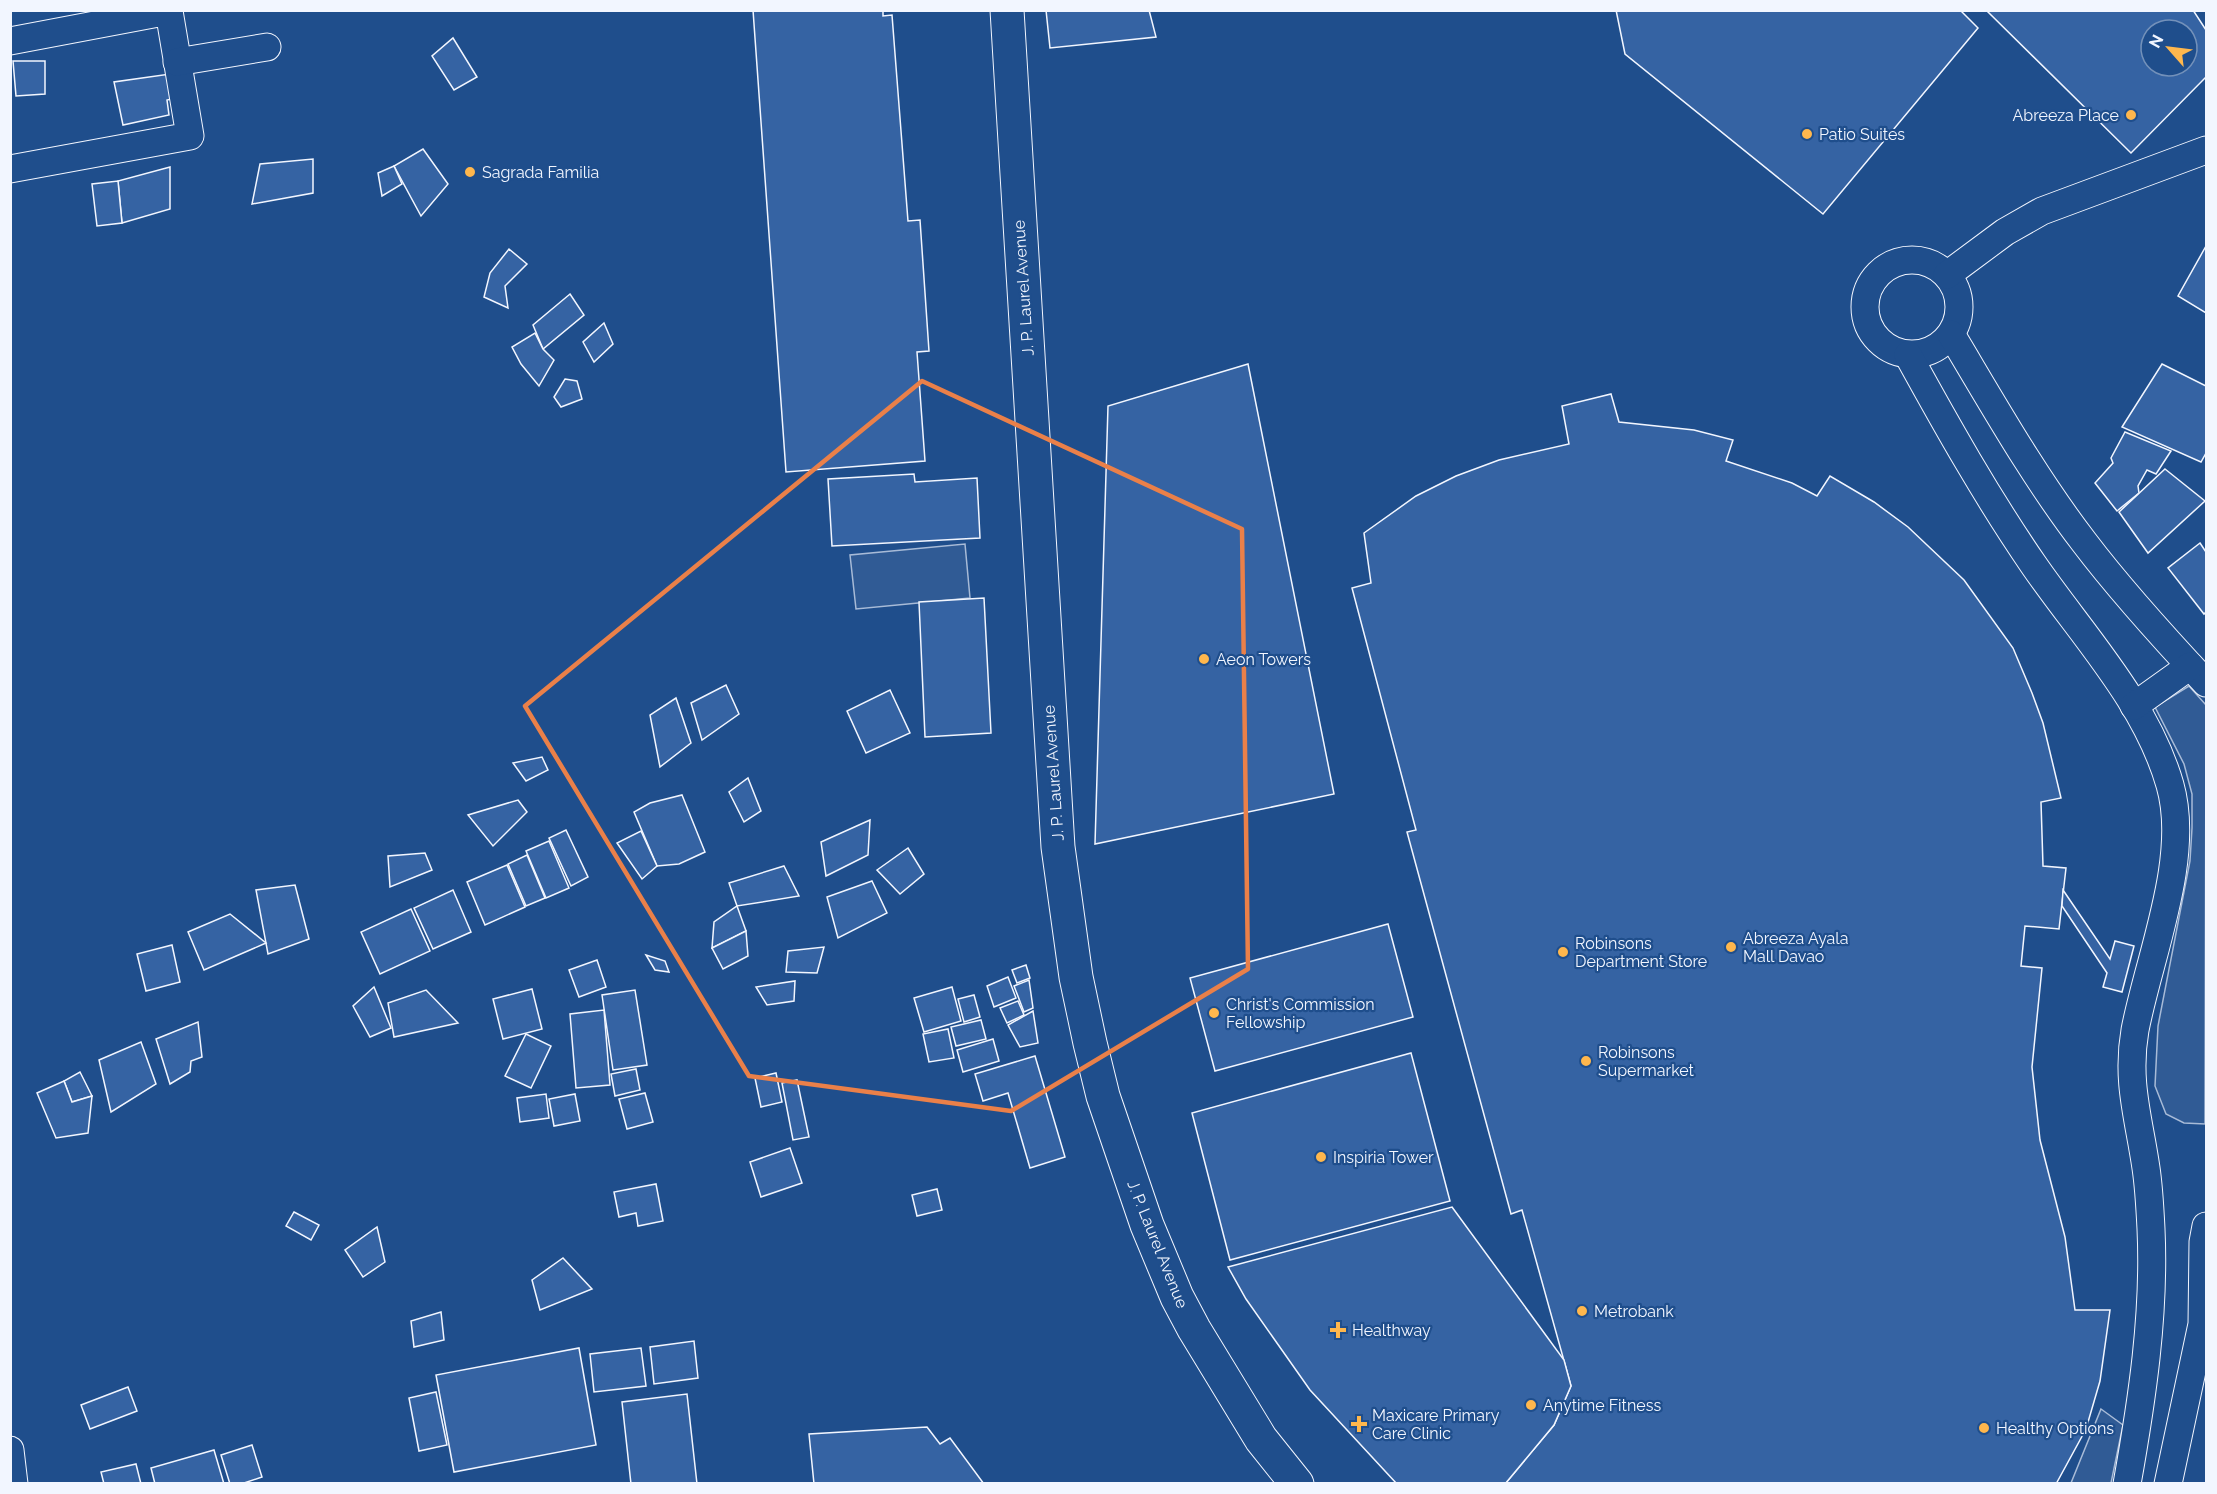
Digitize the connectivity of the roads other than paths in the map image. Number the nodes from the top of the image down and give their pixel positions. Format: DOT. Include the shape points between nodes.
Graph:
graph roads {
  1 [pos="1007,10"];
  2 [pos="10,41"];
  3 [pos="267,47"];
  4 [pos="177,62"];
  5 [pos="2206,150"];
  6 [pos="10,169"];
  7 [pos="1947,275"];
  8 [pos="1951,334"];
  9 [pos="1908,355"];
  10 [pos="2198,674"];
  11 [pos="2134,706"];
  12 [pos="2206,1226"];
  13 [pos="10,1450"];
  14 [pos="14,1484"];
  15 [pos="1297,1484"];
  16 [pos="2127,1484"];
  17 [pos="2168,1484"];
  1 -- 15 [label="main road, J. P. Laurel Avenue" via="1058,847 1076,977 1103,1096 1147,1226 1177,1297 1262,1439"];
  2 -- 4 [label="street" via="169,11"];
  3 -- 4 [label="street"];
  4 -- 6 [label="street" via="190,136"];
  5 -- 7 [label="street" via="2042,211 2005,232"];
  7 -- 8 [label="street" via="1960,303"];
  7 -- 9 [label="street" via="1919,260 1904,261 1890,265 1870,286 1865,311 1874,335 1883,345"];
  8 -- 9 [label="street" via="1940,346 1924,354"];
  8 -- 10 [label="street" via="2009,431 2083,542"];
  9 -- 11 [label="street" via="1963,455 2009,527"];
  10 -- 11 [label="street"];
  11 -- 16 [label="street" via="2157,748 2171,787 2177,829 2171,873 2135,1031 2131,1073 2146,1167 2151,1231 2142,1396"];
  12 -- 17 [label="street" via="2202,1324"];
  13 -- 14 [label="street"];
}
